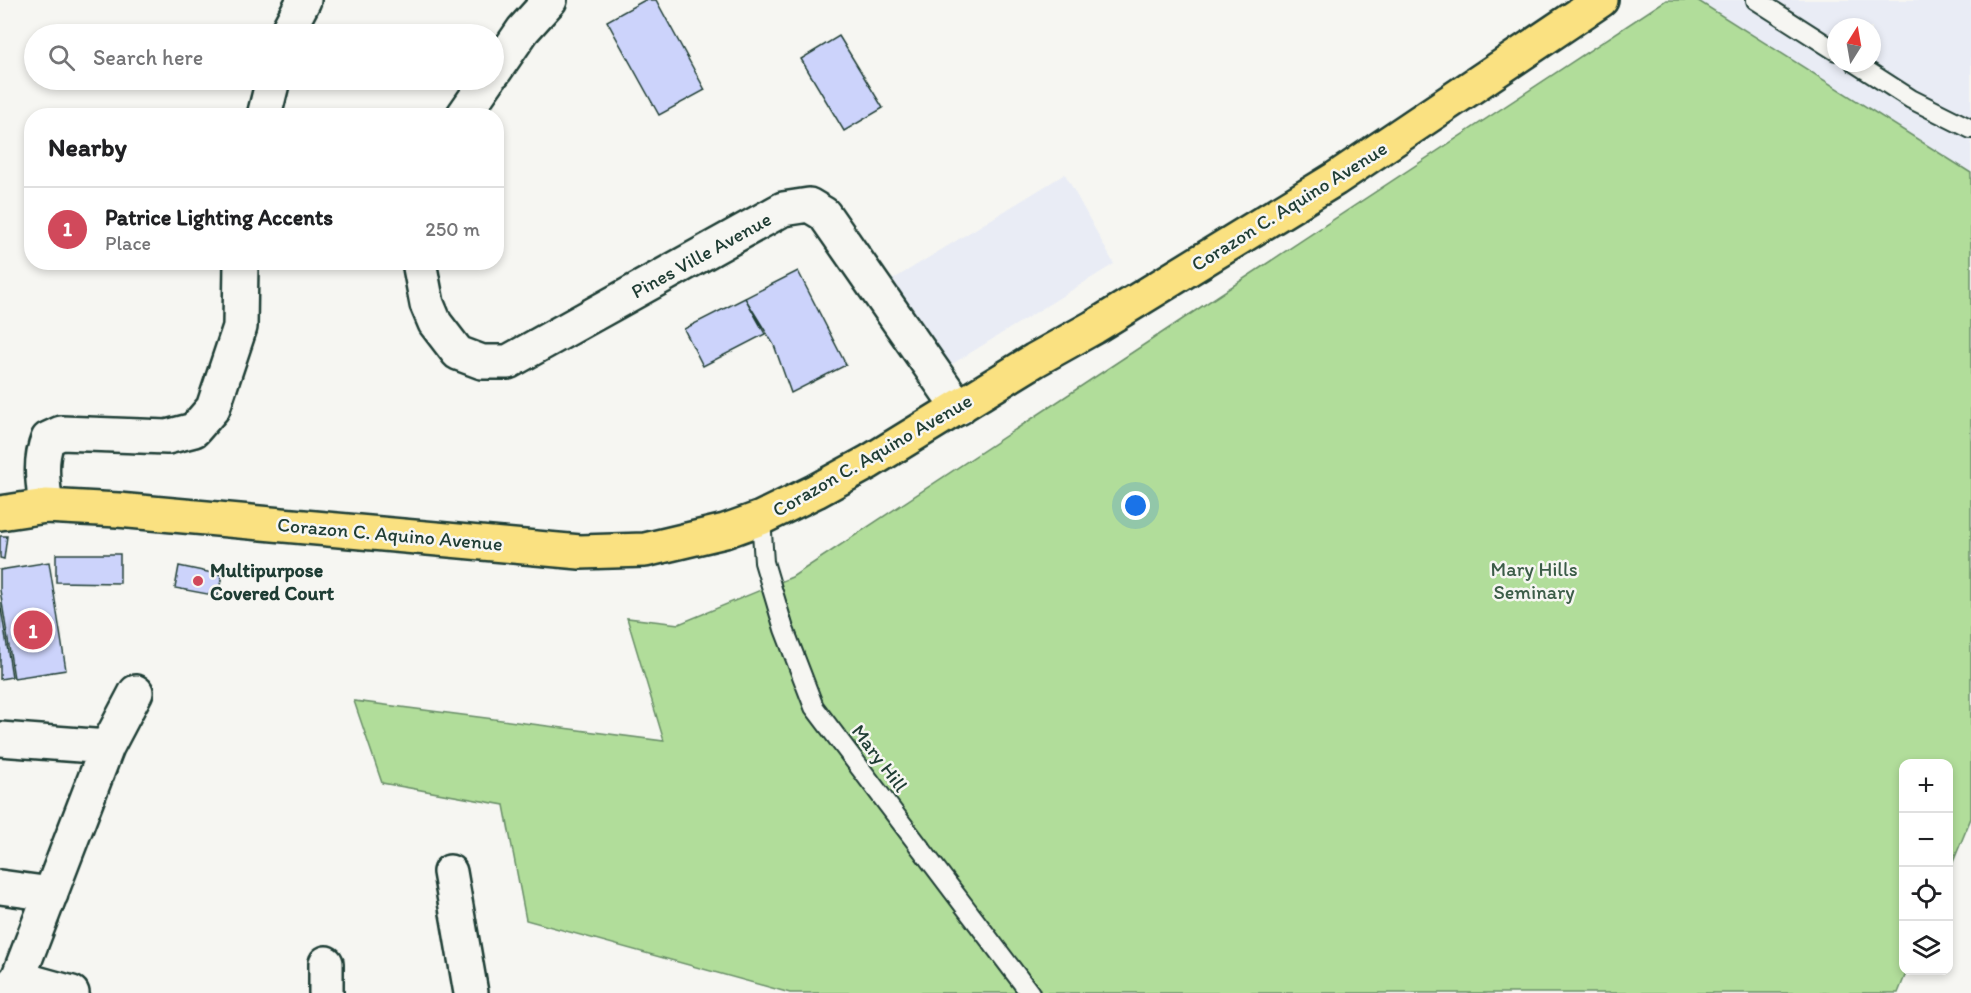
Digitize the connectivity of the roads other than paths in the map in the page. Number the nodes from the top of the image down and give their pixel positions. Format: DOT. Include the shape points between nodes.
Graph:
graph roads {
  1 [pos="304,0"];
  2 [pos="550,0"];
  3 [pos="1601,0"];
  4 [pos="1756,0"];
  5 [pos="291,24"];
  6 [pos="1827,45"];
  7 [pos="504,58"];
  8 [pos="1869,72"];
  9 [pos="270,90"];
  10 [pos="481,90"];
  11 [pos="266,108"];
  12 [pos="469,108"];
  13 [pos="1971,129"];
  14 [pos="241,270"];
  15 [pos="421,270"];
  16 [pos="959,408"];
  17 [pos="46,506"];
  18 [pos="0,513"];
  19 [pos="761,518"];
  20 [pos="136,693"];
  21 [pos="0,739"];
  22 [pos="107,747"];
  23 [pos="450,872"];
  24 [pos="0,887"];
  25 [pos="51,894"];
  26 [pos="11,985"];
  27 [pos="477,991"];
  28 [pos="72,993"];
  29 [pos="1030,993"];
  1 -- 5 [label="street"];
  2 -- 7 [label="street"];
  3 -- 16 [label="main road, Corazon C. Aquino Avenue" via="1335,179"];
  4 -- 6 [label="lane"];
  8 -- 13 [label="lane" via="1911,99"];
  9 -- 11 [label="street"];
  10 -- 12 [label="street"];
  14 -- 17 [label="street" via="240,327 213,408 194,430 167,437 61,433 48,439 42,470"];
  15 -- 16 [label="street, Pines Ville Avenue" via="435,324 458,353 482,362 508,362 783,209 809,205 824,214"];
  16 -- 19 [label="main road, Corazon C. Aquino Avenue" via="869,462"];
  17 -- 18 [label="main road, Corazon C. Aquino Avenue"];
  17 -- 19 [label="main road, Corazon C. Aquino Avenue" via="224,518 580,552 645,550"];
  19 -- 29 [label="lane, Mary Hill" via="764,562 814,707"];
  20 -- 22 [label="street"];
  21 -- 22 [label="street"];
  22 -- 25 [label="street"];
  23 -- 27 [label="street"];
  24 -- 25 [label="street"];
  25 -- 26 [label="street"];
  26 -- 28 [label="street"];
}
